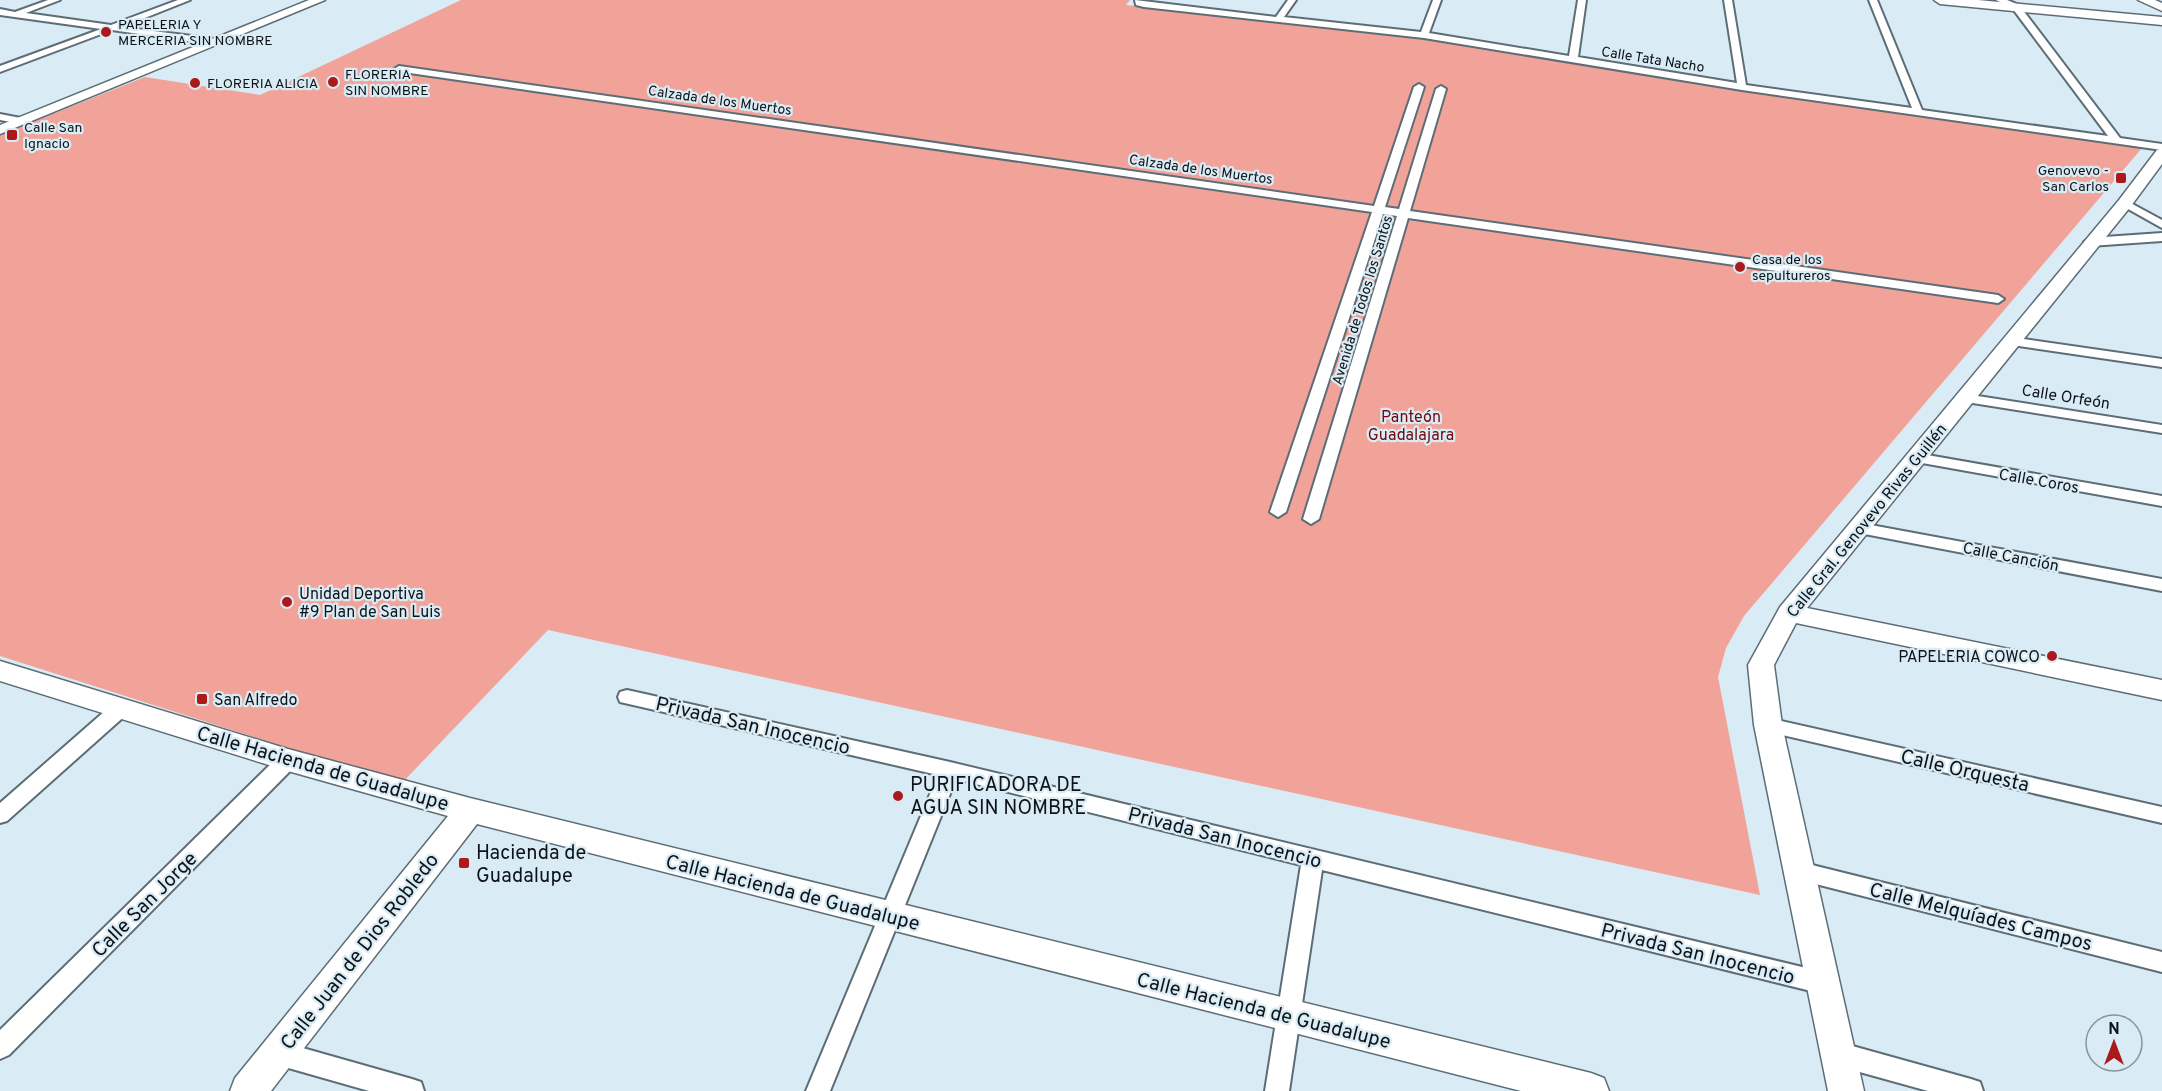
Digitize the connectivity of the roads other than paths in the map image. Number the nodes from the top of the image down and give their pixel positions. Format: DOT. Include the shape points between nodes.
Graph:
graph roads {
  1 [pos="56,0"];
  2 [pos="186,0"];
  3 [pos="319,0"];
  4 [pos="1292,0"];
  5 [pos="1437,0"];
  6 [pos="1582,0"];
  7 [pos="1728,0"];
  8 [pos="1873,0"];
  9 [pos="1940,0"];
  10 [pos="2000,0"];
  11 [pos="2144,0"];
  12 [pos="1139,2"];
  13 [pos="2016,7"];
  14 [pos="2162,7"];
  15 [pos="0,12"];
  16 [pos="14,14"];
  17 [pos="0,19"];
  18 [pos="1279,19"];
  19 [pos="2162,21"];
  20 [pos="111,28"];
  21 [pos="1424,35"];
  22 [pos="215,42"];
  23 [pos="1573,60"];
  24 [pos="0,69"];
  25 [pos="399,69"];
  26 [pos="1419,87"];
  27 [pos="1742,87"];
  28 [pos="1441,89"];
  29 [pos="1918,112"];
  30 [pos="0,117"];
  31 [pos="22,121"];
  32 [pos="0,130"];
  33 [pos="2116,140"];
  34 [pos="2160,158"];
  35 [pos="2125,203"];
  36 [pos="1378,210"];
  37 [pos="1404,213"];
  38 [pos="2162,225"];
  39 [pos="2162,237"];
  40 [pos="2090,242"];
  41 [pos="1998,299"];
  42 [pos="2010,341"];
  43 [pos="2162,363"];
  44 [pos="1965,398"];
  45 [pos="2162,429"];
  46 [pos="1916,459"];
  47 [pos="2162,501"];
  48 [pos="1278,512"];
  49 [pos="1311,519"];
  50 [pos="1860,528"];
  51 [pos="2162,585"];
  52 [pos="1789,613"];
  53 [pos="0,671"];
  54 [pos="2162,690"];
  55 [pos="627,697"];
  56 [pos="120,709"];
  57 [pos="1768,725"];
  58 [pos="288,760"];
  59 [pos="950,770"];
  60 [pos="470,810"];
  61 [pos="0,815"];
  62 [pos="2162,815"];
  63 [pos="1313,859"];
  64 [pos="1800,871"];
  65 [pos="889,917"];
  66 [pos="2162,962"];
  67 [pos="1822,984"];
  68 [pos="1287,1016"];
  69 [pos="0,1047"];
  70 [pos="278,1053"];
  71 [pos="1838,1054"];
  72 [pos="248,1091"];
  73 [pos="412,1091"];
  74 [pos="818,1091"];
  75 [pos="1277,1091"];
  76 [pos="1591,1091"];
  77 [pos="1846,1091"];
  78 [pos="1971,1091"];
  1 -- 16 [label="street"];
  2 -- 20 [label="street"];
  3 -- 22 [label="street"];
  4 -- 18 [label="street"];
  5 -- 21 [label="street"];
  6 -- 23 [label="street"];
  7 -- 27 [label="street"];
  8 -- 29 [label="street"];
  9 -- 13 [label="street"];
  10 -- 13 [label="street"];
  11 -- 14 [label="street"];
  12 -- 18 [label="street, Calle Tata Nacho"];
  13 -- 19 [label="street"];
  13 -- 33 [label="street"];
  15 -- 16 [label="street"];
  16 -- 17 [label="street"];
  16 -- 20 [label="street"];
  18 -- 21 [label="street, Calle Tata Nacho"];
  20 -- 22 [label="street"];
  20 -- 24 [label="street"];
  21 -- 23 [label="street, Calle Tata Nacho"];
  22 -- 31 [label="street"];
  23 -- 27 [label="street, Calle Tata Nacho"];
  25 -- 36 [label="street, Calzada de los Muertos"];
  26 -- 36 [label="street, Avenida de Todos los Santos"];
  27 -- 29 [label="street, Calle Tata Nacho"];
  28 -- 37 [label="street, Avenida de Todos los Santos"];
  29 -- 33 [label="street, Calle Tata Nacho"];
  30 -- 31 [label="street"];
  31 -- 32 [label="street"];
  33 -- 34 [label="street, Calle Tata Nacho"];
  34 -- 35 [label="street, Calle Gral. Genovevo Rivas Guillén"];
  35 -- 38 [label="street"];
  35 -- 40 [label="street, Calle Gral. Genovevo Rivas Guillén"];
  36 -- 37 [label="street, Calzada de los Muertos"];
  36 -- 48 [label="street, Avenida de Todos los Santos"];
  37 -- 41 [label="street, Calzada de los Muertos"];
  37 -- 49 [label="street, Avenida de Todos los Santos"];
  39 -- 40 [label="street"];
  40 -- 42 [label="street, Calle Gral. Genovevo Rivas Guillén"];
  42 -- 43 [label="street"];
  42 -- 44 [label="street, Calle Gral. Genovevo Rivas Guillén"];
  44 -- 45 [label="street, Calle Orfeón"];
  44 -- 46 [label="street, Calle Gral. Genovevo Rivas Guillén"];
  46 -- 47 [label="street, Calle Coros"];
  46 -- 50 [label="street, Calle Gral. Genovevo Rivas Guillén"];
  50 -- 51 [label="street, Calle Canción"];
  50 -- 52 [label="street, Calle Gral. Genovevo Rivas Guillén"];
  52 -- 54 [label="street"];
  52 -- 57 [label="street, Calle Gral. Genovevo Rivas Guillén" via="1761,665"];
  53 -- 56 [label="street, Calle Hacienda de Guadalupe"];
  55 -- 59 [label="street, Privada San Inocencio"];
  56 -- 58 [label="street, Calle Hacienda de Guadalupe"];
  56 -- 61 [label="street"];
  57 -- 62 [label="street, Calle Orquesta"];
  57 -- 64 [label="street, Calle Gral. Genovevo Rivas Guillén"];
  58 -- 60 [label="street, Calle Hacienda de Guadalupe"];
  58 -- 69 [label="street, Calle San Jorge"];
  59 -- 63 [label="street, Privada San Inocencio"];
  59 -- 65 [label="street"];
  60 -- 65 [label="street, Calle Hacienda de Guadalupe"];
  60 -- 70 [label="street, Calle Juan de Dios Robledo"];
  63 -- 67 [label="street, Privada San Inocencio"];
  63 -- 68 [label="street"];
  64 -- 66 [label="street, Calle Melquíades Campos"];
  64 -- 67 [label="street, Calle Gral. Genovevo Rivas Guillén"];
  65 -- 68 [label="street, Calle Hacienda de Guadalupe"];
  65 -- 74 [label="street"];
  67 -- 71 [label="street, Calle Gral. Genovevo Rivas Guillén"];
  68 -- 75 [label="street"];
  68 -- 76 [label="street, Calle Hacienda de Guadalupe"];
  70 -- 72 [label="street, Calle Juan de Dios Robledo"];
  70 -- 73 [label="street"];
  71 -- 77 [label="street, Calle Gral. Genovevo Rivas Guillén"];
  71 -- 78 [label="street"];
}
